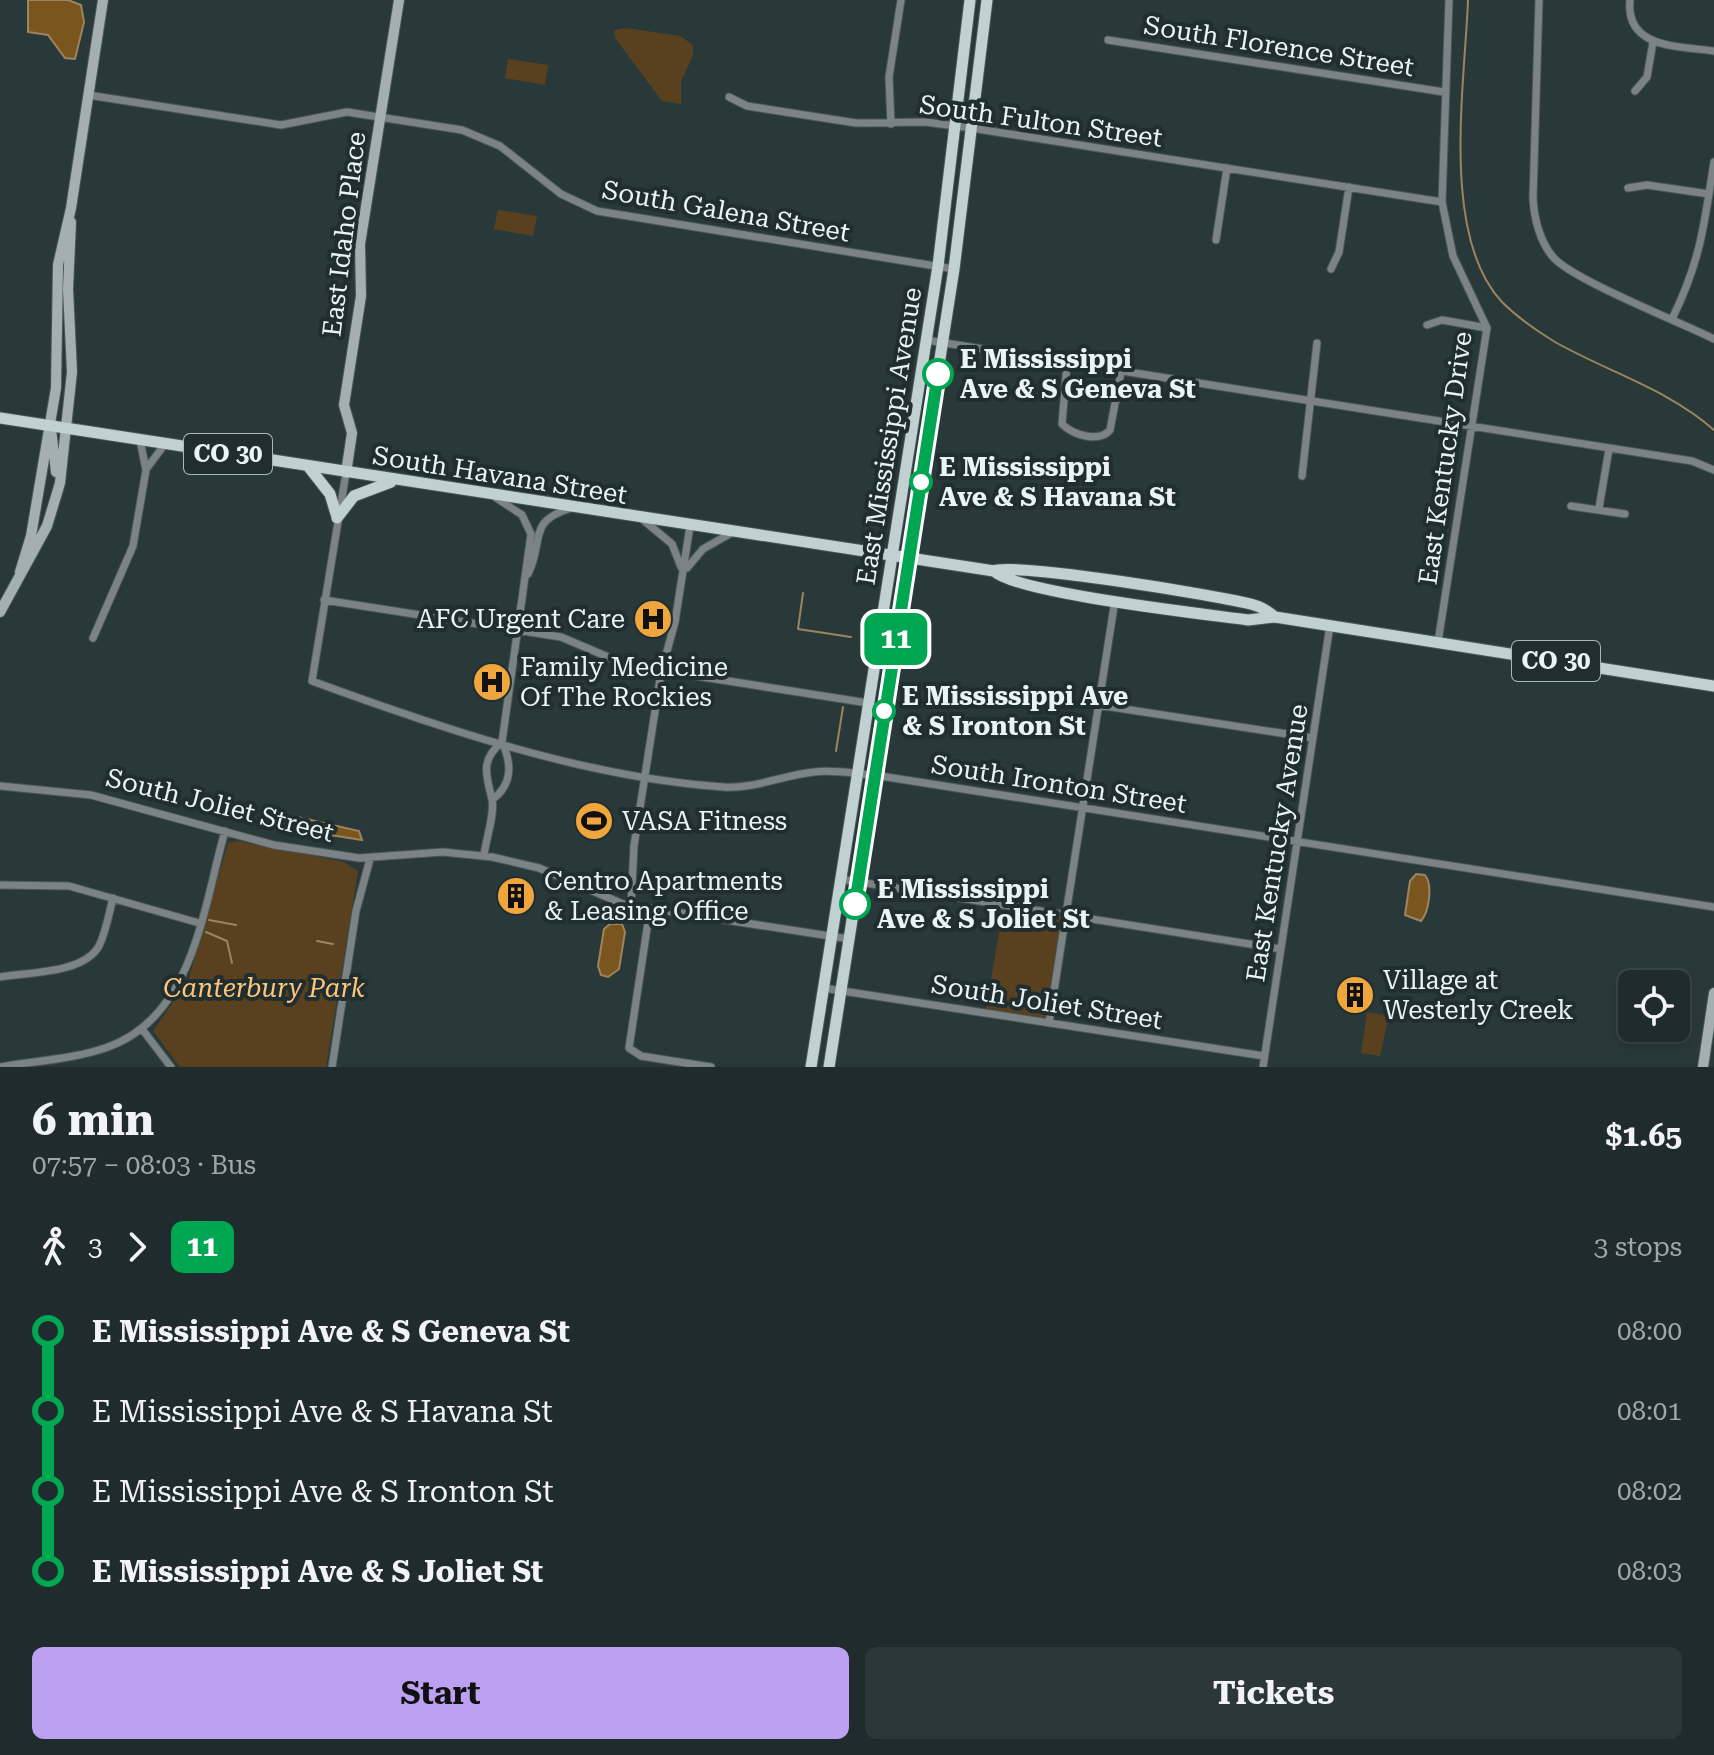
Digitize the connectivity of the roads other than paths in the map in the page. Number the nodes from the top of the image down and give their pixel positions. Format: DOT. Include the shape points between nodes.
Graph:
graph roads {
  1 [pos="103,0"];
  2 [pos="399,0"];
  3 [pos="901,0"];
  4 [pos="970,0"];
  5 [pos="987,0"];
  6 [pos="1449,0"];
  7 [pos="1539,0"];
  8 [pos="1630,0"];
  9 [pos="1108,40"];
  10 [pos="1653,42"];
  11 [pos="1714,51"];
  12 [pos="1635,91"];
  13 [pos="1444,92"];
  14 [pos="88,95"];
  15 [pos="729,97"];
  16 [pos="380,116"];
  17 [pos="891,124"];
  18 [pos="954,125"];
  19 [pos="971,128"];
  20 [pos="1714,162"];
  21 [pos="1227,168"];
  22 [pos="1349,187"];
  23 [pos="1628,188"];
  24 [pos="1709,194"];
  25 [pos="1442,202"];
  26 [pos="71,208"];
  27 [pos="1216,240"];
  28 [pos="1702,247"];
  29 [pos="1714,249"];
  30 [pos="938,266"];
  31 [pos="954,269"];
  32 [pos="1331,269"];
  33 [pos="1672,319"];
  34 [pos="1427,325"];
  35 [pos="1487,328"];
  36 [pos="1714,339"];
  37 [pos="926,340"];
  38 [pos="943,343"];
  39 [pos="1317,343"];
  40 [pos="1067,364"];
  41 [pos="1121,372"];
  42 [pos="1312,403"];
  43 [pos="0,418"];
  44 [pos="50,426"];
  45 [pos="1472,427"];
  46 [pos="67,429"];
  47 [pos="140,440"];
  48 [pos="165,444"];
  49 [pos="1609,449"];
  50 [pos="308,466"];
  51 [pos="1713,469"];
  52 [pos="146,470"];
  53 [pos="346,473"];
  54 [pos="1302,476"];
  55 [pos="397,481"];
  56 [pos="494,496"];
  57 [pos="1571,506"];
  58 [pos="571,508"];
  59 [pos="1599,508"];
  60 [pos="52,514"];
  61 [pos="1625,514"];
  62 [pos="337,518"];
  63 [pos="642,519"];
  64 [pos="690,526"];
  65 [pos="735,531"];
  66 [pos="892,553"];
  67 [pos="909,556"];
  68 [pos="994,571"];
  69 [pos="20,572"];
  70 [pos="527,576"];
  71 [pos="682,577"];
  72 [pos="1107,581"];
  73 [pos="1135,585"];
  74 [pos="1082,595"];
  75 [pos="1215,598"];
  76 [pos="324,600"];
  77 [pos="1115,600"];
  78 [pos="0,612"];
  79 [pos="1193,612"];
  80 [pos="1275,617"];
  81 [pos="1330,625"];
  82 [pos="519,631"];
  83 [pos="93,638"];
  84 [pos="1438,642"];
  85 [pos="661,673"];
  86 [pos="1714,686"];
  87 [pos="868,703"];
  88 [pos="1098,705"];
  89 [pos="1313,738"];
  90 [pos="502,742"];
  91 [pos="857,774"];
  92 [pos="645,775"];
  93 [pos="874,775"];
  94 [pos="0,786"];
  95 [pos="492,800"];
  96 [pos="1082,808"];
  97 [pos="225,831"];
  98 [pos="1297,842"];
  99 [pos="484,855"];
  100 [pos="370,859"];
  101 [pos="840,879"];
  102 [pos="858,882"];
  103 [pos="0,885"];
  104 [pos="113,898"];
  105 [pos="631,906"];
  106 [pos="1714,907"];
  107 [pos="650,909"];
  108 [pos="1065,915"];
  109 [pos="199,923"];
  110 [pos="831,936"];
  111 [pos="849,939"];
  112 [pos="1281,949"];
  113 [pos="0,977"];
  114 [pos="823,988"];
  115 [pos="841,991"];
  116 [pos="1714,993"];
  117 [pos="1049,1023"];
  118 [pos="142,1029"];
  119 [pos="1264,1056"];
  120 [pos="0,1067"];
  121 [pos="171,1067"];
  122 [pos="332,1067"];
  123 [pos="711,1067"];
  124 [pos="811,1067"];
  125 [pos="829,1067"];
  126 [pos="1263,1067"];
  127 [pos="1703,1067"];
  1 -- 14 [label="street"];
  2 -- 16 [label="street, East Idaho Place"];
  3 -- 17 [label="street" via="889,77"];
  4 -- 18 [label="main road, East Mississippi Avenue"];
  5 -- 19 [label="main road, East Mississippi Avenue"];
  6 -- 13 [label="street, East Kentucky Drive"];
  7 -- 33 [label="street" via="1533,189 1538,227 1551,254 1565,267"];
  8 -- 10 [label="street" via="1633,26"];
  9 -- 13 [label="street, South Florence Street"];
  10 -- 11 [label="street"];
  10 -- 12 [label="street" via="1647,77"];
  13 -- 25 [label="street, East Kentucky Drive"];
  14 -- 16 [label="street, South Galena Street" via="278,125 339,112"];
  14 -- 26 [label="street"];
  15 -- 17 [label="street, South Fulton Street" via="747,106"];
  16 -- 30 [label="street, South Galena Street" via="482,136 566,197 600,212"];
  16 -- 53 [label="street, East Idaho Place" via="344,405 352,433"];
  17 -- 18 [label="street, South Fulton Street"];
  18 -- 19 [label="street, South Fulton Street"];
  18 -- 30 [label="main road, East Mississippi Avenue"];
  19 -- 21 [label="street, South Fulton Street"];
  19 -- 31 [label="main road, East Mississippi Avenue"];
  20 -- 24 [label="street"];
  21 -- 22 [label="street, South Fulton Street"];
  21 -- 27 [label="street"];
  22 -- 25 [label="street, South Fulton Street"];
  22 -- 32 [label="street" via="1340,249"];
  23 -- 24 [label="street"];
  24 -- 28 [label="street"];
  25 -- 35 [label="street, East Kentucky Drive" via="1453,256"];
  26 -- 44 [label="street" via="58,265 59,366"];
  26 -- 46 [label="street"];
  28 -- 29 [label="street"];
  28 -- 33 [label="street"];
  30 -- 31 [label="street, South Galena Street"];
  30 -- 37 [label="main road, East Mississippi Avenue"];
  31 -- 38 [label="main road, East Mississippi Avenue"];
  33 -- 36 [label="street"];
  34 -- 35 [label="street" via="1442,320"];
  35 -- 45 [label="street, East Kentucky Drive"];
  37 -- 38 [label="street"];
  37 -- 66 [label="main road, East Mississippi Avenue"];
  38 -- 40 [label="street"];
  38 -- 67 [label="main road, East Mississippi Avenue"];
  39 -- 42 [label="street"];
  40 -- 41 [label="street"];
  40 -- 41 [label="street" via="1062,424 1083,435 1102,436 1110,430"];
  41 -- 42 [label="street"];
  42 -- 45 [label="street"];
  42 -- 54 [label="street"];
  43 -- 44 [label="main road, South Havana Street / CO 30"];
  44 -- 46 [label="main road, South Havana Street / CO 30"];
  44 -- 60 [label="street" via="56,459"];
  44 -- 69 [label="street"];
  45 -- 49 [label="street"];
  45 -- 84 [label="street, East Kentucky Drive"];
  46 -- 47 [label="main road, South Havana Street / CO 30"];
  46 -- 60 [label="street"];
  47 -- 48 [label="main road, South Havana Street / CO 30"];
  47 -- 52 [label="street"];
  48 -- 50 [label="main road, South Havana Street / CO 30"];
  48 -- 52 [label="street"];
  49 -- 51 [label="street"];
  49 -- 59 [label="street"];
  50 -- 53 [label="main road, South Havana Street / CO 30"];
  50 -- 62 [label="main road" via="332,497"];
  52 -- 83 [label="street" via="130,558"];
  53 -- 55 [label="main road, South Havana Street / CO 30"];
  53 -- 62 [label="street"];
  55 -- 56 [label="main road, South Havana Street / CO 30"];
  55 -- 62 [label="main road" via="354,496"];
  56 -- 58 [label="main road, South Havana Street / CO 30"];
  56 -- 70 [label="street" via="530,526"];
  57 -- 59 [label="street"];
  58 -- 63 [label="main road, South Havana Street / CO 30"];
  58 -- 70 [label="street" via="542,524"];
  59 -- 61 [label="street"];
  60 -- 69 [label="street"];
  62 -- 76 [label="street"];
  63 -- 64 [label="main road, South Havana Street / CO 30"];
  63 -- 71 [label="street" via="672,544"];
  64 -- 65 [label="main road, South Havana Street / CO 30"];
  64 -- 71 [label="street"];
  65 -- 66 [label="main road, South Havana Street / CO 30"];
  65 -- 71 [label="street" via="696,554"];
  66 -- 67 [label="main road, South Havana Street / CO 30"];
  66 -- 87 [label="main road, East Mississippi Avenue"];
  67 -- 68 [label="main road, South Havana Street / CO 30"];
  67 -- 93 [label="main road, East Mississippi Avenue"];
  68 -- 72 [label="main road, South Havana Street / CO 30" via="1019,567"];
  68 -- 74 [label="main road, South Havana Street / CO 30" via="1012,582"];
  69 -- 78 [label="street"];
  70 -- 82 [label="street"];
  71 -- 85 [label="street"];
  72 -- 73 [label="main road, South Havana Street / CO 30"];
  72 -- 74 [label="main road"];
  73 -- 75 [label="main road, South Havana Street / CO 30"];
  73 -- 77 [label="main road"];
  74 -- 77 [label="main road, South Havana Street / CO 30"];
  75 -- 79 [label="main road"];
  75 -- 80 [label="main road, South Havana Street / CO 30" via="1257,605"];
  76 -- 82 [label="street"];
  76 -- 90 [label="street, South Ironton Street" via="312,681"];
  77 -- 79 [label="main road, South Havana Street / CO 30"];
  77 -- 88 [label="street"];
  79 -- 80 [label="main road, South Havana Street / CO 30" via="1251,621"];
  80 -- 81 [label="main road, South Havana Street / CO 30"];
  81 -- 84 [label="main road, South Havana Street / CO 30"];
  81 -- 89 [label="street, East Kentucky Avenue"];
  82 -- 85 [label="street" via="566,638 623,666"];
  82 -- 90 [label="street"];
  84 -- 86 [label="main road, South Havana Street / CO 30"];
  85 -- 87 [label="street"];
  85 -- 92 [label="street"];
  87 -- 91 [label="main road, East Mississippi Avenue"];
  88 -- 89 [label="street"];
  88 -- 96 [label="street"];
  89 -- 98 [label="street, East Kentucky Avenue"];
  90 -- 92 [label="street, South Ironton Street" via="579,765"];
  90 -- 95 [label="street" via="510,770 504,788"];
  90 -- 95 [label="street" via="485,769"];
  91 -- 92 [label="street, South Ironton Street" via="813,772 738,787"];
  91 -- 93 [label="street, South Ironton Street"];
  91 -- 101 [label="main road, East Mississippi Avenue"];
  92 -- 105 [label="street"];
  93 -- 96 [label="street, South Ironton Street"];
  93 -- 102 [label="main road, East Mississippi Avenue"];
  94 -- 97 [label="street, South Joliet Street" via="99,796"];
  95 -- 99 [label="street"];
  96 -- 98 [label="street, South Ironton Street"];
  96 -- 108 [label="street"];
  97 -- 100 [label="street, South Joliet Street" via="289,848"];
  97 -- 109 [label="street"];
  98 -- 106 [label="street, South Ironton Street"];
  98 -- 112 [label="street, East Kentucky Avenue"];
  99 -- 100 [label="street, South Joliet Street" via="443,852"];
  99 -- 105 [label="street, South Joliet Street" via="533,866"];
  100 -- 122 [label="street" via="356,911"];
  101 -- 102 [label="street"];
  101 -- 110 [label="main road, East Mississippi Avenue"];
  102 -- 108 [label="street"];
  102 -- 111 [label="main road, East Mississippi Avenue"];
  103 -- 104 [label="street" via="56,884"];
  104 -- 109 [label="street"];
  104 -- 113 [label="street" via="99,945 89,957"];
  105 -- 107 [label="street, South Joliet Street"];
  107 -- 110 [label="street, South Joliet Street"];
  107 -- 123 [label="street" via="629,1041 632,1052"];
  108 -- 112 [label="street"];
  108 -- 117 [label="street"];
  109 -- 118 [label="street" via="175,992"];
  110 -- 111 [label="street, South Joliet Street"];
  110 -- 114 [label="main road, East Mississippi Avenue"];
  111 -- 115 [label="main road, East Mississippi Avenue"];
  112 -- 119 [label="street, East Kentucky Avenue"];
  114 -- 115 [label="street, South Joliet Street"];
  114 -- 124 [label="main road, East Mississippi Avenue"];
  115 -- 117 [label="street, South Joliet Street"];
  115 -- 125 [label="main road, East Mississippi Avenue"];
  116 -- 127 [label="street"];
  117 -- 119 [label="street, South Joliet Street"];
  118 -- 120 [label="street" via="94,1051"];
  118 -- 121 [label="street"];
  119 -- 126 [label="street, East Kentucky Avenue"];
}
